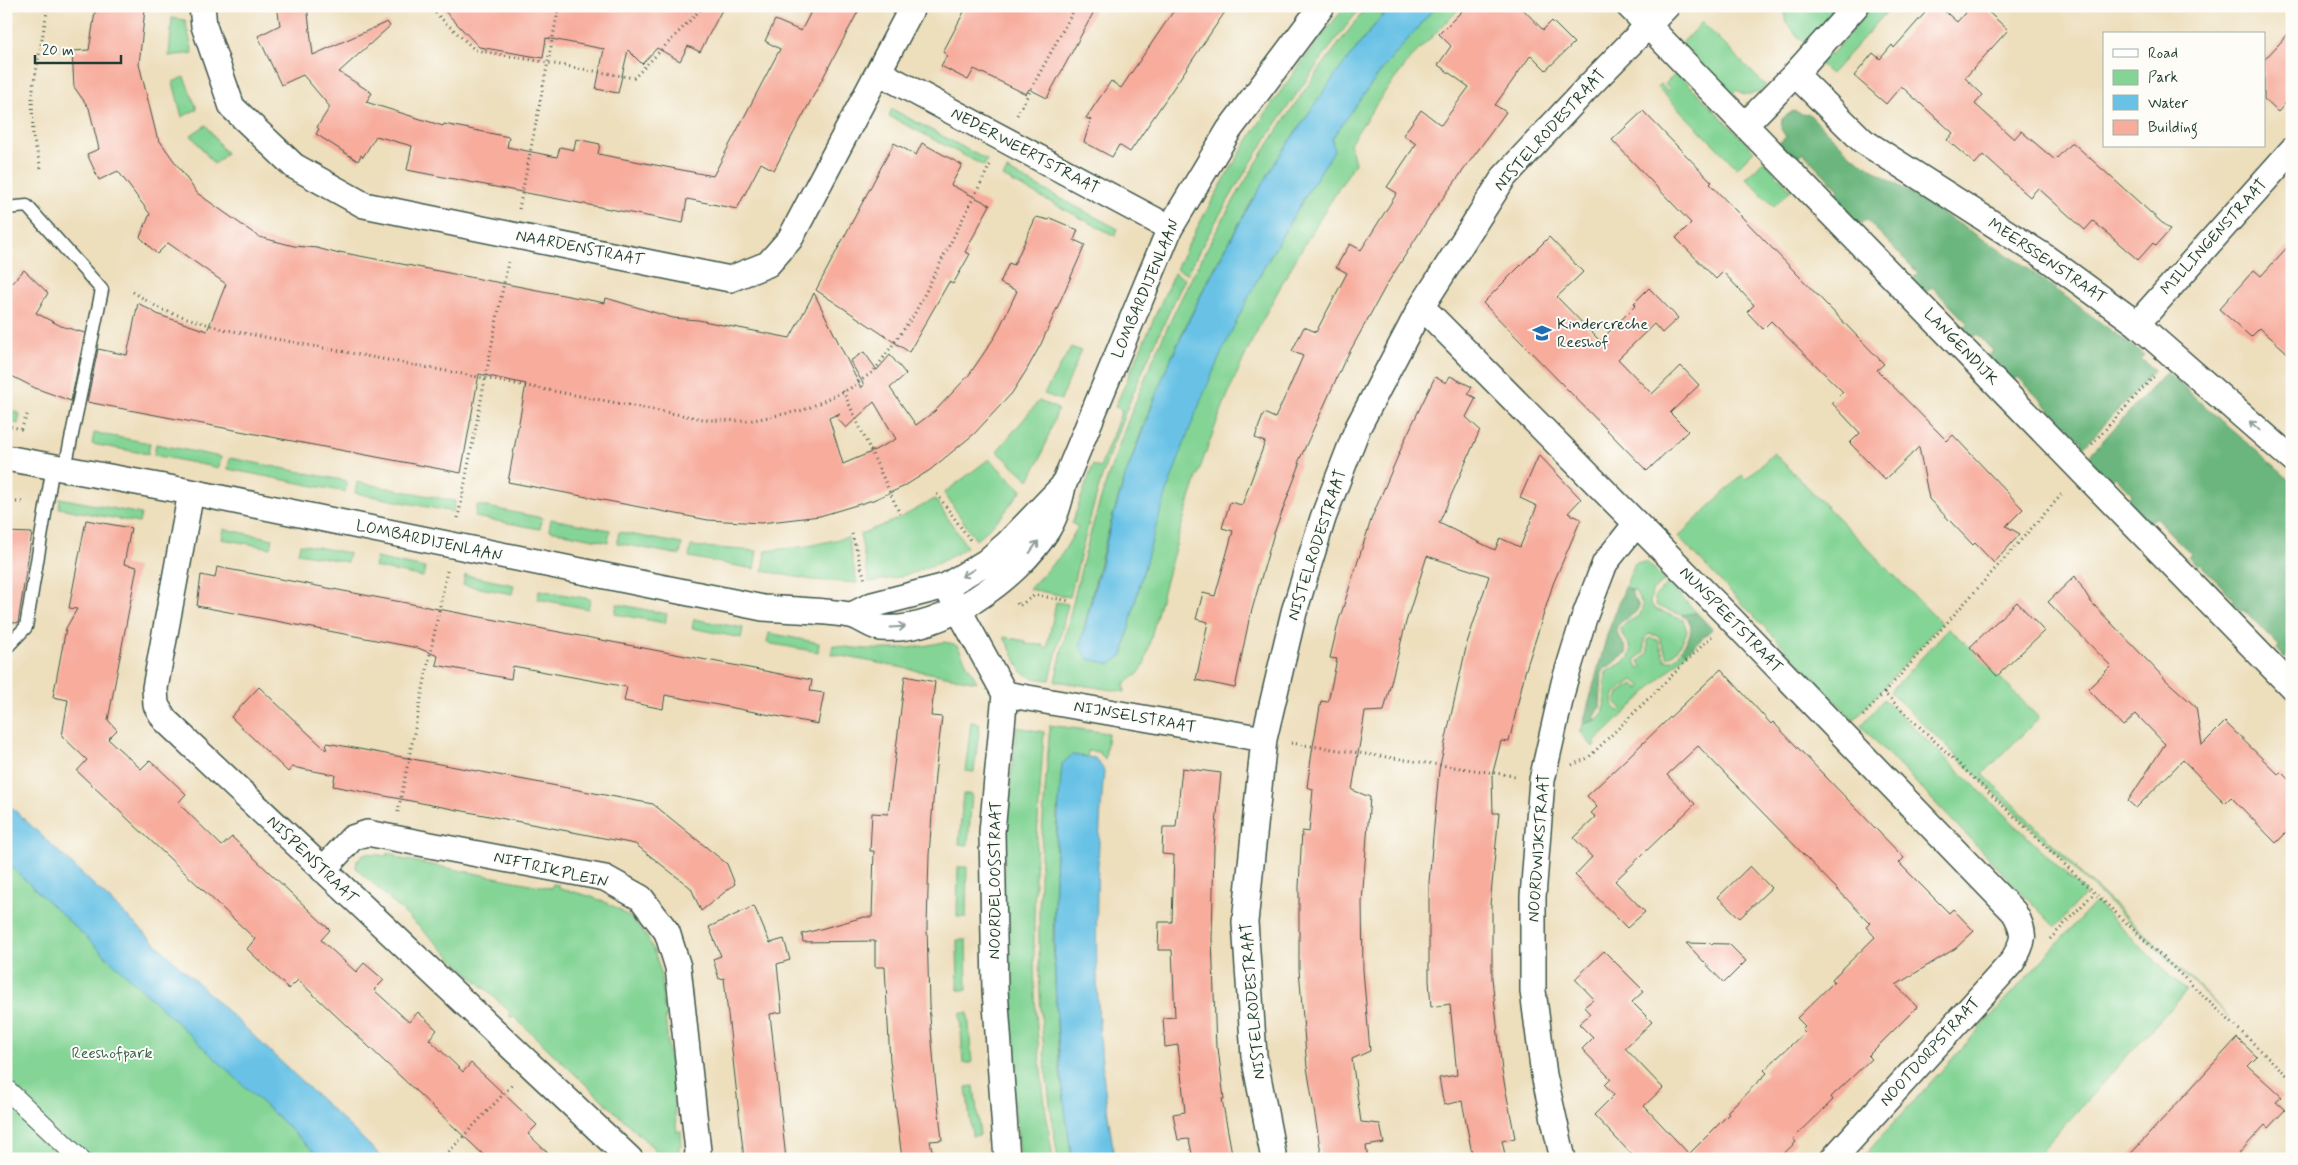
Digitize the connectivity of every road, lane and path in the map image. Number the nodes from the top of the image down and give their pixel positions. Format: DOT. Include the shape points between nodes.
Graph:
graph roads {
  1 [pos="48,6"];
  2 [pos="202,6"];
  3 [pos="428,6"];
  4 [pos="560,6"];
  5 [pos="704,6"];
  6 [pos="914,6"];
  7 [pos="1076,6"];
  8 [pos="1322,6"];
  9 [pos="1629,6"];
  10 [pos="1667,6"];
  11 [pos="1856,6"];
  12 [pos="1648,24"];
  13 [pos="548,63"];
  14 [pos="880,73"];
  15 [pos="1795,74"];
  16 [pos="1745,125"];
  17 [pos="1004,139"];
  18 [pos="2292,150"];
  19 [pos="41,168"];
  20 [pos="6,208"];
  21 [pos="1170,228"];
  22 [pos="514,235"];
  23 [pos="134,292"];
  24 [pos="1420,308"];
  25 [pos="2137,324"];
  26 [pos="2174,355"];
  27 [pos="485,378"];
  28 [pos="843,391"];
  29 [pos="28,413"];
  30 [pos="6,425"];
  31 [pos="6,458"];
  32 [pos="2292,458"];
  33 [pos="59,467"];
  34 [pos="2078,468"];
  35 [pos="1063,486"];
  36 [pos="191,492"];
  37 [pos="900,514"];
  38 [pos="1636,524"];
  39 [pos="852,534"];
  40 [pos="452,546"];
  41 [pos="946,586"];
  42 [pos="862,610"];
  43 [pos="959,610"];
  44 [pos="1730,618"];
  45 [pos="6,648"];
  46 [pos="2292,687"];
  47 [pos="1884,692"];
  48 [pos="1005,694"];
  49 [pos="1844,736"];
  50 [pos="1264,739"];
  51 [pos="1542,780"];
  52 [pos="393,837"];
  53 [pos="323,870"];
  54 [pos="2094,893"];
  55 [pos="2023,943"];
  56 [pos="531,1066"];
  57 [pos="2292,1080"];
  58 [pos="6,1089"];
  59 [pos="80,1159"];
  60 [pos="442,1159"];
  61 [pos="630,1159"];
  62 [pos="697,1159"];
  63 [pos="1008,1159"];
  64 [pos="1274,1159"];
  65 [pos="1563,1159"];
  66 [pos="1833,1159"];
  1 -- 19 [label="path" via="32,94 33,137"];
  2 -- 22 [label="street, NAARDENSTRAAT" via="204,26 232,107 294,166 364,204"];
  3 -- 13 [label="path" via="476,50"];
  4 -- 13 [label="path"];
  5 -- 13 [label="path" via="634,78"];
  6 -- 14 [label="street, NAARDENSTRAAT"];
  7 -- 17 [label="path"];
  8 -- 21 [label="street, LOMBARDIJENLAAN" via="1228,130"];
  9 -- 12 [label="street, LANGENDIJK"];
  10 -- 12 [label="street, NISTELRODESTRAAT"];
  11 -- 15 [label="street"];
  12 -- 16 [label="street, LANGENDIJK"];
  12 -- 24 [label="street, NISTELRODESTRAAT" via="1504,177"];
  13 -- 22 [label="path"];
  14 -- 17 [label="street, NEDERWEERTSTRAAT"];
  14 -- 22 [label="street, NAARDENSTRAAT" via="790,239 768,264 730,279"];
  15 -- 16 [label="street"];
  15 -- 25 [label="street, MEERSSENSTRAAT" via="1863,141 2045,257"];
  16 -- 34 [label="street, LANGENDIJK"];
  17 -- 21 [label="street, NEDERWEERTSTRAAT"];
  17 -- 28 [label="path" via="914,315 874,371"];
  18 -- 25 [label="street, MILLINGENSTRAAT"];
  20 -- 33 [label="lane" via="27,206 102,290"];
  21 -- 35 [label="street, LOMBARDIJENLAAN"];
  22 -- 27 [label="path"];
  23 -- 27 [label="path" via="162,310 222,329"];
  24 -- 38 [label="street, NUNSPEETSTRAAT"];
  24 -- 50 [label="street, NISTELRODESTRAAT" via="1358,427 1323,518 1294,612"];
  25 -- 26 [label="street, MEERSSENSTRAAT"];
  32 -- 26 [label="street, MEERSSENSTRAAT, one-way"];
  26 -- 34 [label="path"];
  27 -- 28 [label="path" via="708,420 748,421 785,415 804,410"];
  27 -- 40 [label="path"];
  28 -- 37 [label="path"];
  29 -- 30 [label="path" via="21,428"];
  31 -- 33 [label="street, LOMBARDIJENLAAN"];
  33 -- 36 [label="street, LOMBARDIJENLAAN"];
  33 -- 45 [label="lane" via="26,627"];
  34 -- 46 [label="street, LANGENDIJK"];
  34 -- 47 [label="path"];
  35 -- 41 [label="street, LOMBARDIJENLAAN, one-way" via="986,562"];
  43 -- 35 [label="street, LOMBARDIJENLAAN, one-way" via="1026,559 1048,528 1059,505"];
  36 -- 40 [label="street, LOMBARDIJENLAAN"];
  36 -- 53 [label="street, NISPENSTRAAT" via="155,688 156,705 165,720"];
  38 -- 44 [label="street, NUNSPEETSTRAAT"];
  38 -- 51 [label="street, NOORDWIJKSTRAAT" via="1605,563 1584,618 1564,683"];
  39 -- 42 [label="path"];
  40 -- 42 [label="street, LOMBARDIJENLAAN" via="763,608"];
  40 -- 52 [label="path"];
  41 -- 42 [label="street, LOMBARDIJENLAAN"];
  41 -- 43 [label="street"];
  42 -- 43 [label="street, LOMBARDIJENLAAN, one-way" via="880,628 919,626"];
  43 -- 48 [label="street"];
  44 -- 49 [label="street, NUNSPEETSTRAAT"];
  44 -- 51 [label="path" via="1588,758"];
  47 -- 49 [label="path"];
  47 -- 54 [label="path"];
  48 -- 50 [label="street, NIJNSELSTRAAT"];
  48 -- 63 [label="street, NOORDELOOSSTRAAT" via="992,832 995,990"];
  49 -- 55 [label="street, NUNSPEETSTRAAT" via="2014,912 2022,927"];
  50 -- 51 [label="path"];
  50 -- 64 [label="street, NISTELRODESTRAAT" via="1245,922 1254,1056"];
  51 -- 65 [label="street, NOORDWIJKSTRAAT" via="1533,896 1533,991 1544,1075"];
  52 -- 53 [label="street, NIFTRIKPLEIN" via="367,833 352,838"];
  52 -- 62 [label="street, NIFTRIKPLEIN" via="605,878 641,898 667,932 678,967"];
  53 -- 56 [label="street, NISPENSTRAAT"];
  54 -- 55 [label="path" via="2045,944"];
  54 -- 57 [label="path"];
  55 -- 66 [label="street, NOOTDORPSTRAAT" via="2012,962"];
  56 -- 60 [label="path"];
  56 -- 61 [label="street, NISPENSTRAAT"];
  58 -- 59 [label="street"];
}
